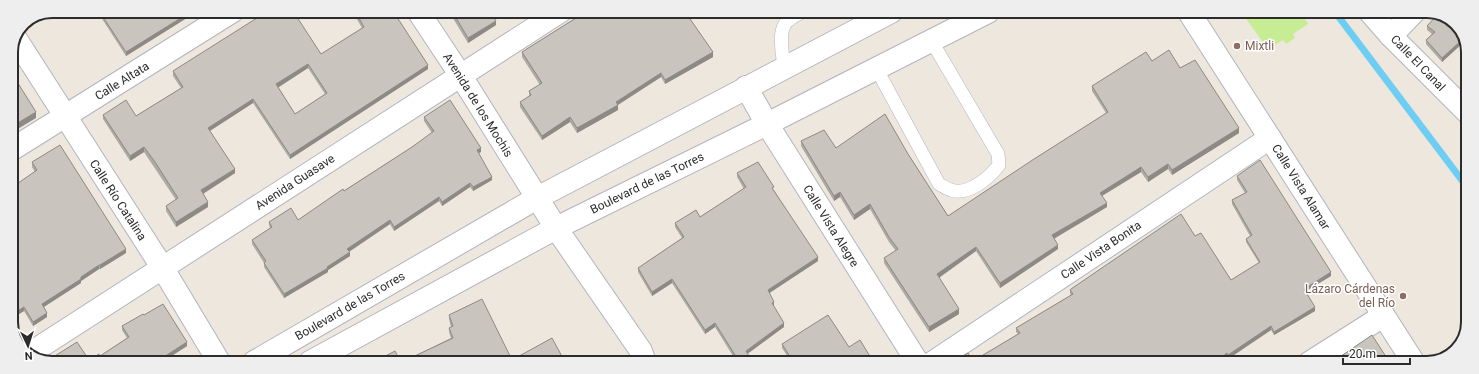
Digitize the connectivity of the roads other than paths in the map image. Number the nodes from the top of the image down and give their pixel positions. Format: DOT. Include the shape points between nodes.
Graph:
graph roads {
  1 [pos="222,18"];
  2 [pos="423,18"];
  3 [pos="550,18"];
  4 [pos="792,18"];
  5 [pos="880,18"];
  6 [pos="976,18"];
  7 [pos="1193,18"];
  8 [pos="1375,18"];
  9 [pos="1408,18"];
  10 [pos="1391,36"];
  11 [pos="931,40"];
  12 [pos="19,44"];
  13 [pos="784,68"];
  14 [pos="876,68"];
  15 [pos="461,76"];
  16 [pos="746,88"];
  17 [pos="1461,106"];
  18 [pos="65,117"];
  19 [pos="767,124"];
  20 [pos="1270,138"];
  21 [pos="18,146"];
  22 [pos="537,198"];
  23 [pos="556,228"];
  24 [pos="162,267"];
  25 [pos="1383,316"];
  26 [pos="34,351"];
  27 [pos="215,356"];
  28 [pos="264,356"];
  29 [pos="321,356"];
  30 [pos="642,356"];
  31 [pos="914,356"];
  32 [pos="943,356"];
  33 [pos="1320,356"];
  34 [pos="1409,356"];
  1 -- 18 [label="street, Calle Altata"];
  2 -- 15 [label="street, Avenida de los Mochis"];
  3 -- 15 [label="street, Avenida Guasave"];
  4 -- 13 [label="lane" via="785,24 781,39"];
  5 -- 13 [label="street, Boulevard de las Torres"];
  6 -- 11 [label="street, Boulevard de las Torres"];
  7 -- 20 [label="street, Calle Vista Alamar"];
  8 -- 10 [label="street, Calle El Canal"];
  9 -- 10 [label="street"];
  10 -- 17 [label="street, Calle El Canal"];
  11 -- 14 [label="street, Boulevard de las Torres"];
  11 -- 14 [label="lane" via="998,154 999,165 992,174 968,190 951,190 939,184"];
  12 -- 18 [label="street, Calle Río Catalina"];
  13 -- 16 [label="street, Boulevard de las Torres"];
  14 -- 19 [label="street, Boulevard de las Torres"];
  15 -- 22 [label="street, Avenida de los Mochis"];
  15 -- 24 [label="street, Avenida Guasave"];
  16 -- 19 [label="street, Calle Vista Alegre"];
  16 -- 22 [label="street, Boulevard de las Torres"];
  18 -- 21 [label="street, Calle Altata"];
  18 -- 24 [label="street, Calle Río Catalina"];
  19 -- 23 [label="street, Boulevard de las Torres"];
  19 -- 31 [label="street, Calle Vista Alegre"];
  20 -- 25 [label="street, Calle Vista Alamar"];
  20 -- 32 [label="street, Calle Vista Bonita"];
  22 -- 23 [label="street, Avenida de los Mochis"];
  22 -- 28 [label="street, Boulevard de las Torres"];
  23 -- 29 [label="street, Boulevard de las Torres"];
  23 -- 30 [label="street, Avenida de los Mochis"];
  24 -- 26 [label="street, Avenida Guasave"];
  24 -- 27 [label="street, Calle Río Catalina"];
  25 -- 33 [label="street"];
  25 -- 34 [label="street, Calle Vista Alamar"];
}
